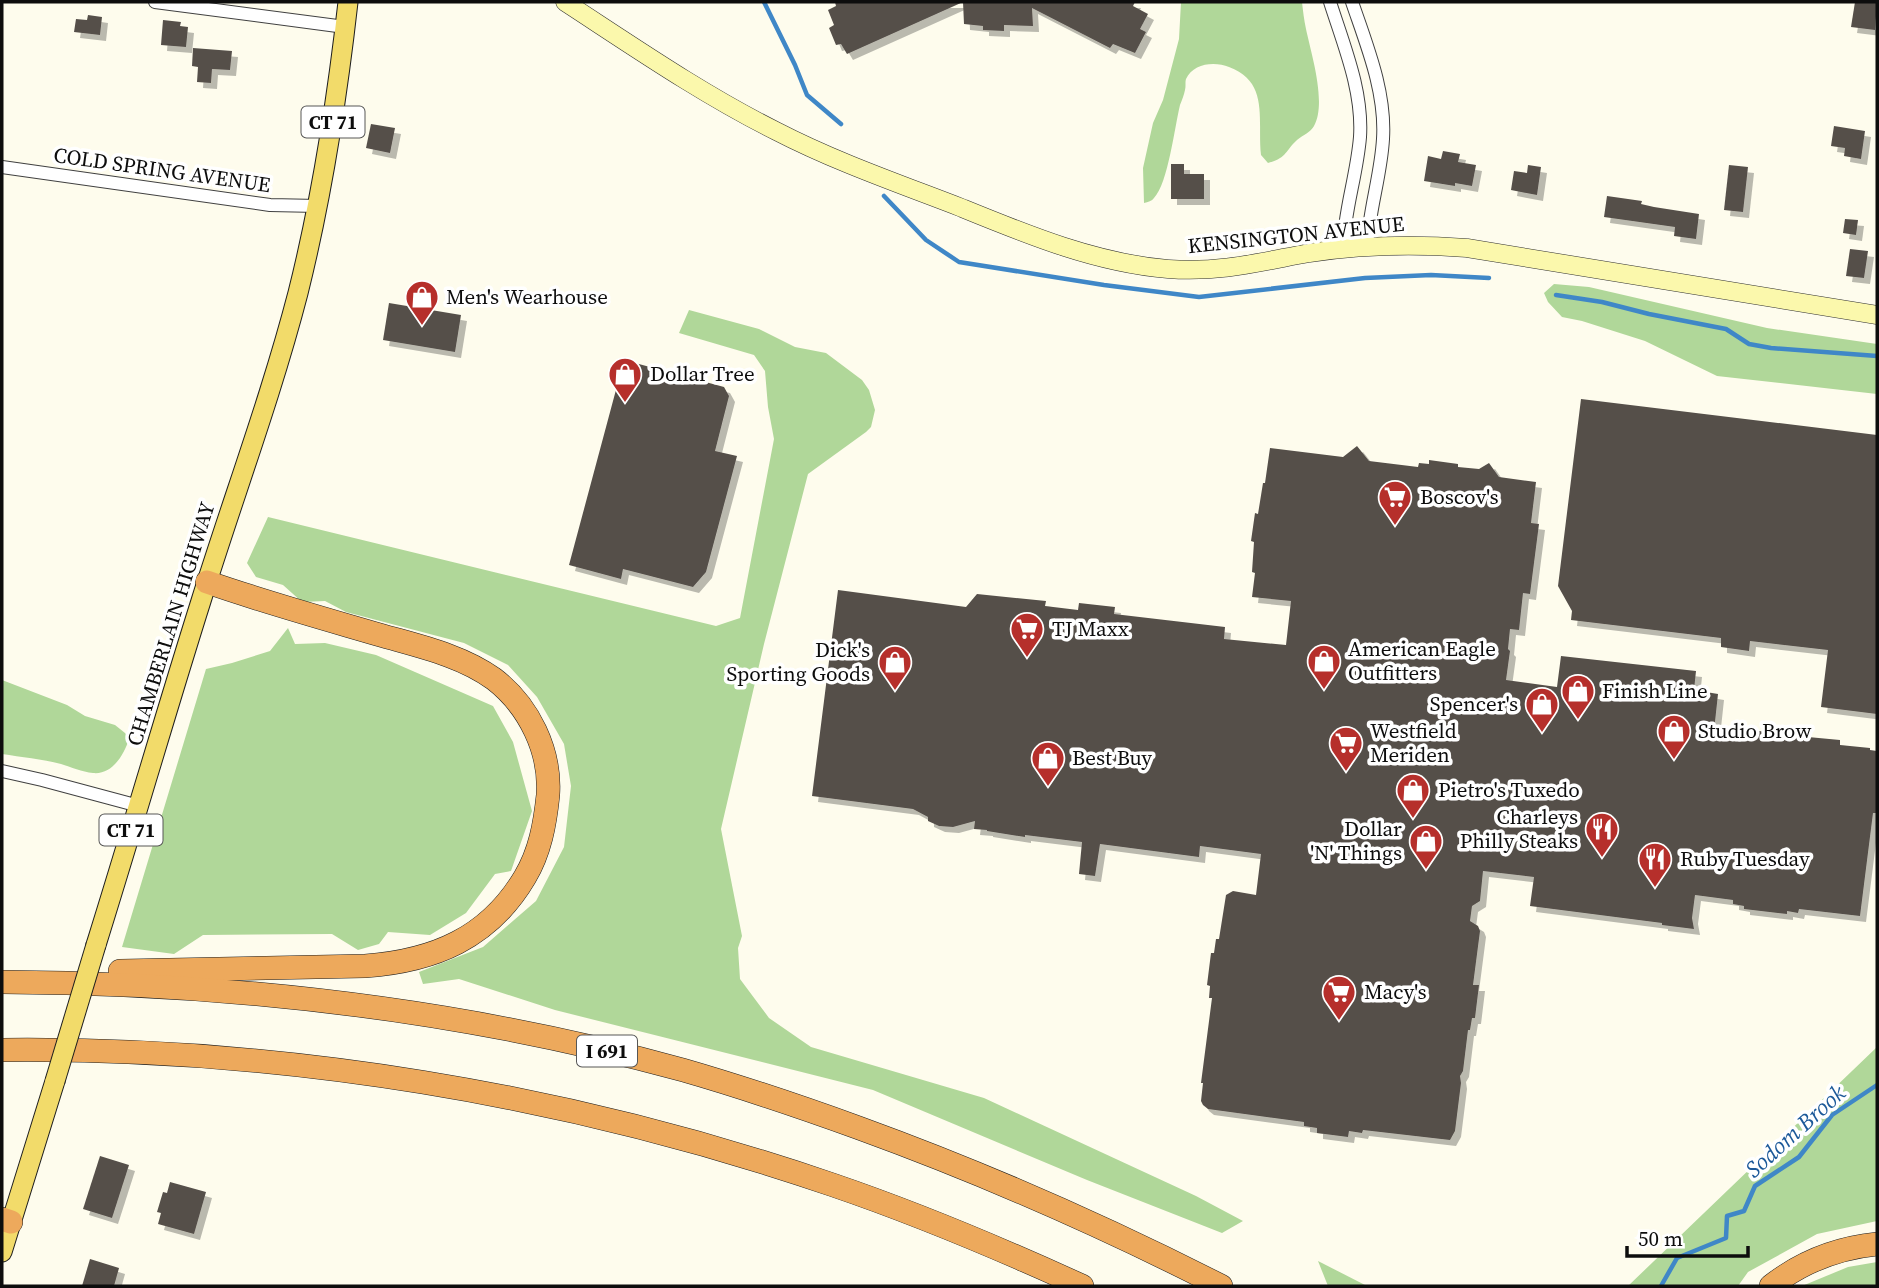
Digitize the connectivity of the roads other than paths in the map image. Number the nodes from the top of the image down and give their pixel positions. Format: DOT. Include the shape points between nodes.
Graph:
graph roads {
  1 [pos="155,2"];
  2 [pos="348,2"];
  3 [pos="565,2"];
  4 [pos="1330,2"];
  5 [pos="1352,2"];
  6 [pos="345,27"];
  7 [pos="2,166"];
  8 [pos="318,206"];
  9 [pos="1367,247"];
  10 [pos="1343,249"];
  11 [pos="1877,315"];
  12 [pos="207,582"];
  13 [pos="2,771"];
  14 [pos="139,806"];
  15 [pos="2,982"];
  16 [pos="36,982"];
  17 [pos="2,1050"];
  18 [pos="6,1220"];
  19 [pos="1877,1244"];
  20 [pos="2,1252"];
  21 [pos="1082,1286"];
  22 [pos="1221,1286"];
  23 [pos="1771,1286"];
  1 -- 6 [label="street"];
  2 -- 6 [label="main road, CHAMBERLAIN HIGHWAY / CT 71"];
  3 -- 10 [label="main road, KENSINGTON AVENUE" via="694,86 778,132 1062,247 1134,265 1208,270"];
  4 -- 10 [label="street" via="1360,110 1359,148"];
  5 -- 9 [label="street" via="1377,75 1384,136"];
  6 -- 8 [label="main road, CHAMBERLAIN HIGHWAY / CT 71"];
  7 -- 8 [label="street, COLD SPRING AVENUE" via="270,205"];
  8 -- 12 [label="main road, CHAMBERLAIN HIGHWAY / CT 71" via="289,326"];
  9 -- 10 [label="main road, KENSINGTON AVENUE"];
  9 -- 11 [label="main road, KENSINGTON AVENUE" via="1467,248"];
  12 -- 14 [label="main road, CHAMBERLAIN HIGHWAY / CT 71"];
  12 -- 16 [label="highway" via="453,658 498,683 531,723 547,768 545,818 534,859 513,894 479,929 451,947 415,960 358,966 82,972"];
  13 -- 14 [label="street"];
  14 -- 18 [label="main road, CHAMBERLAIN HIGHWAY / CT 71, bridge" via="55,1081"];
  15 -- 16 [label="highway, I 691"];
  16 -- 22 [label="highway, I 691" via="200,989 356,1005 507,1030 659,1064 790,1104 928,1154 1058,1207"];
  17 -- 21 [label="highway" via="142,1053 283,1064 407,1080 536,1104 698,1144 825,1182"];
  18 -- 20 [label="main road, CHAMBERLAIN HIGHWAY / CT 71"];
  19 -- 23 [label="highway" via="1818,1258"];
}
